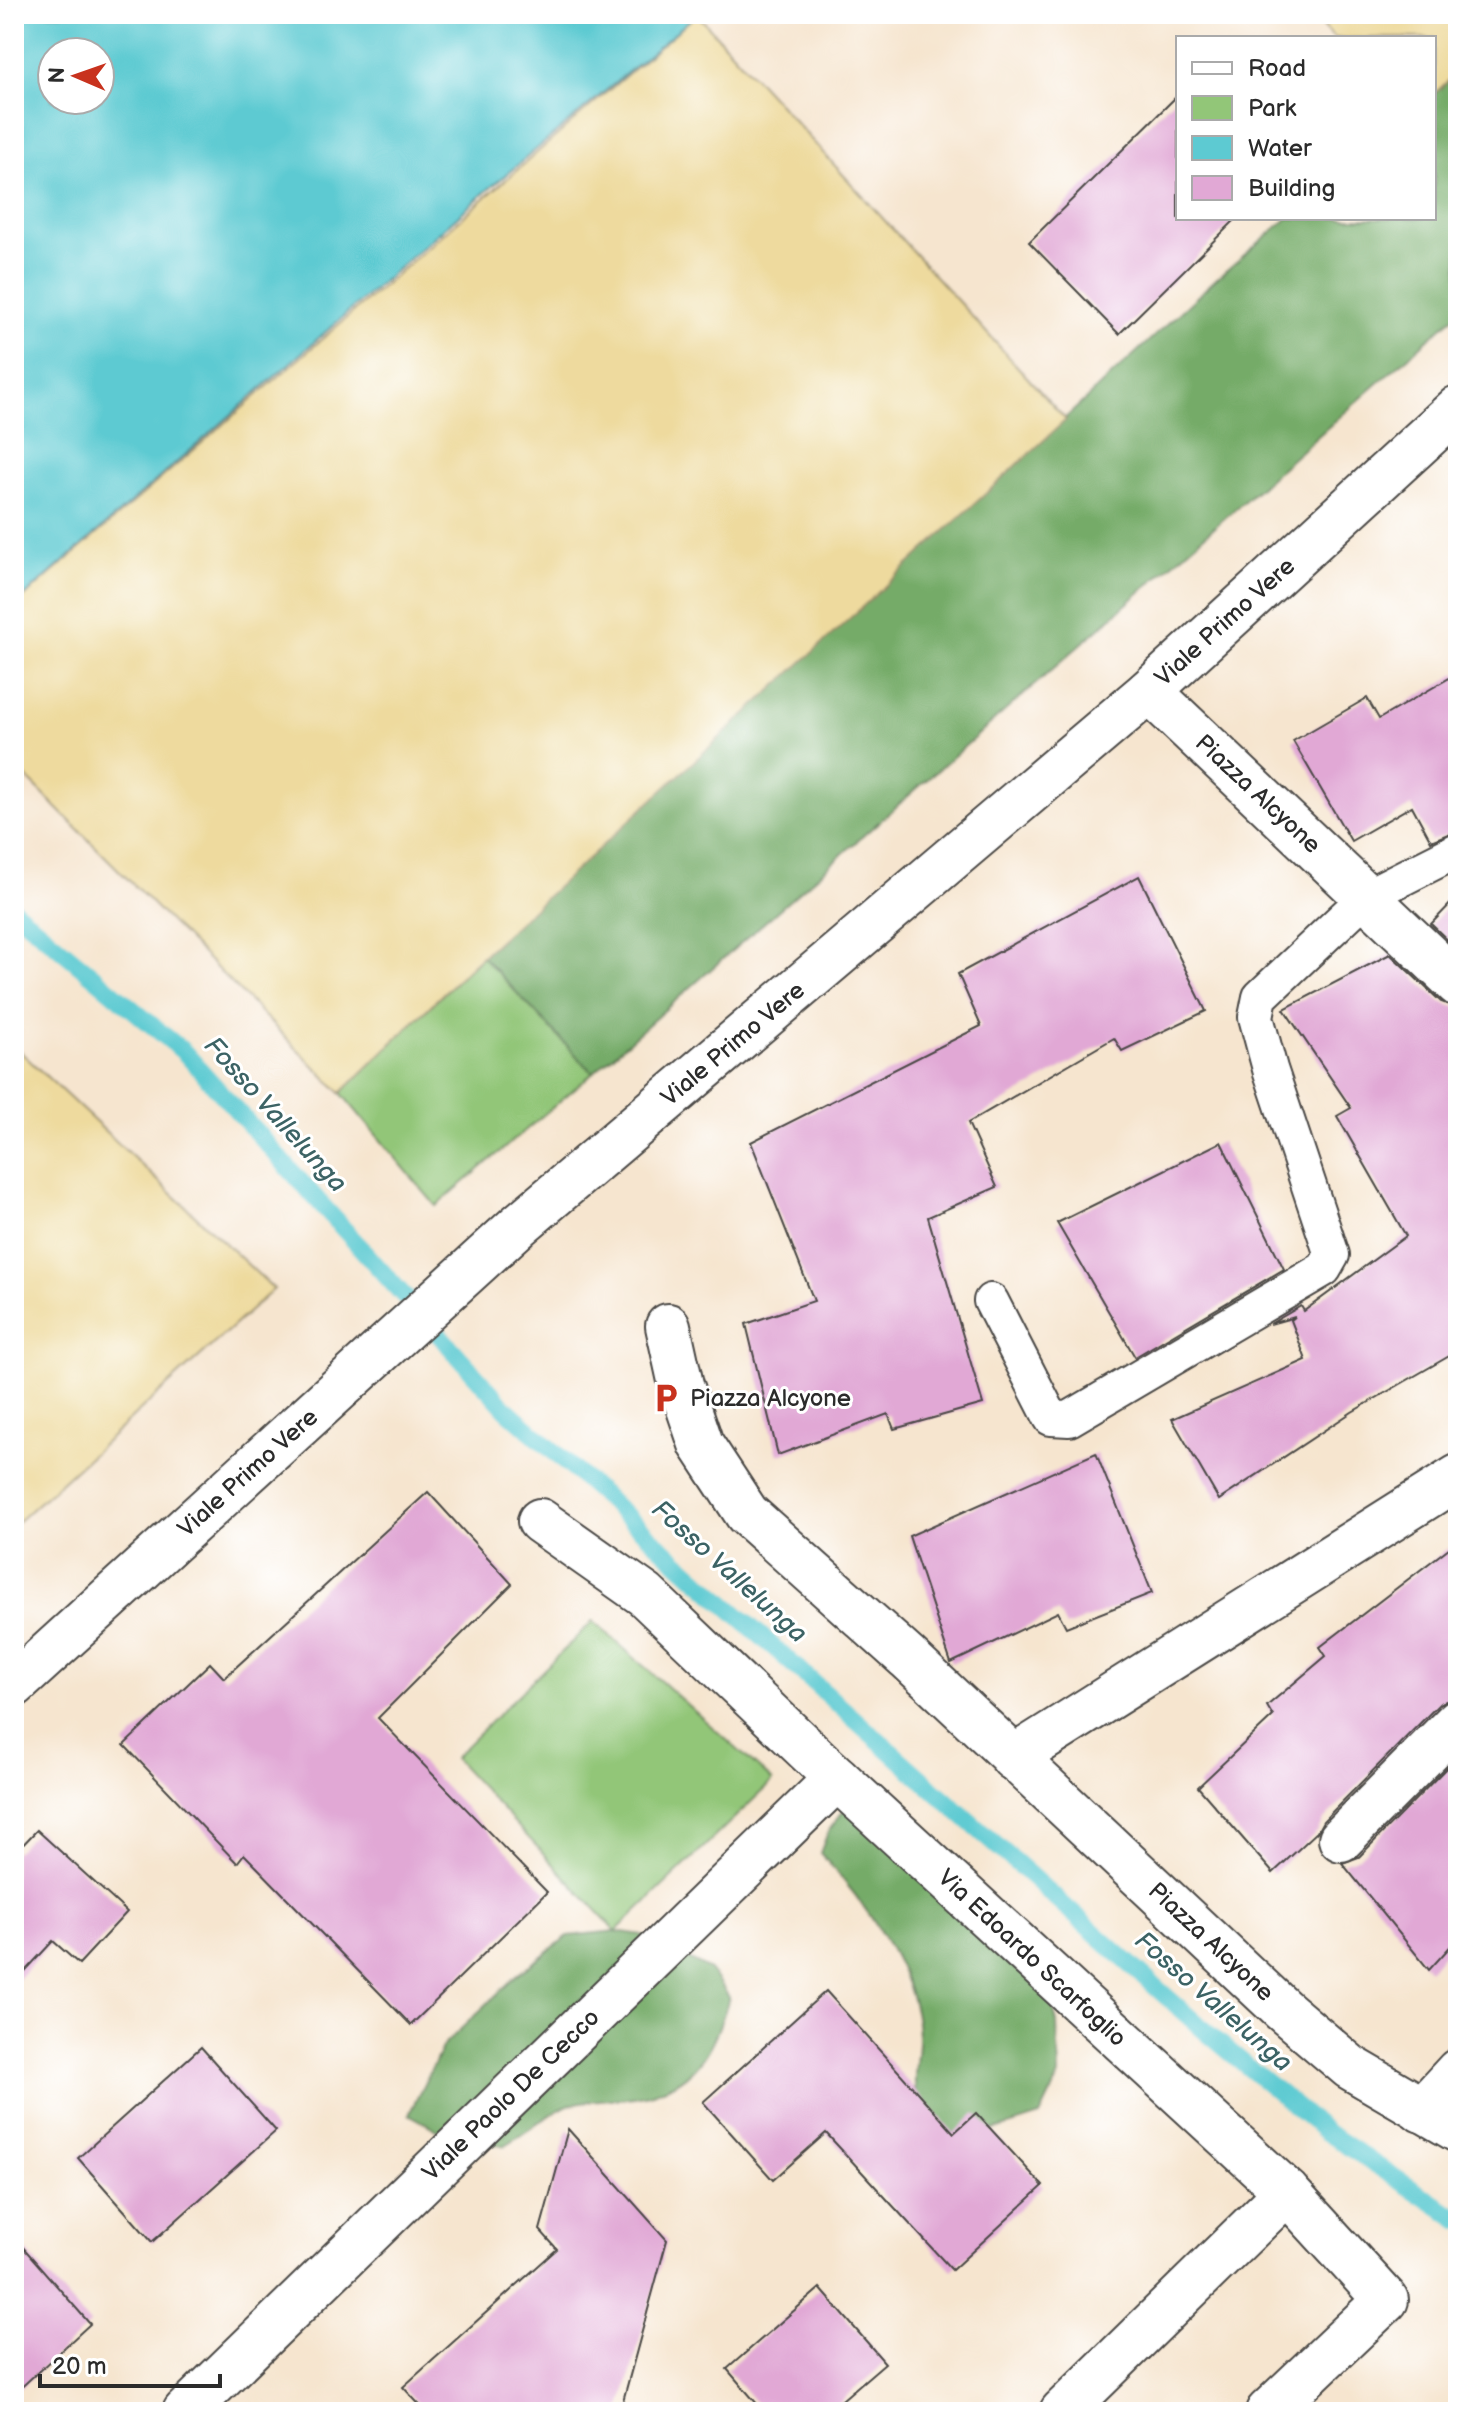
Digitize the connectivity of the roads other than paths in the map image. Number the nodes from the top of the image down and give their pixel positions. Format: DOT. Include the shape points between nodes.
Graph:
graph roads {
  1 [pos="1458,408"];
  2 [pos="1149,691"];
  3 [pos="1458,850"];
  4 [pos="1367,896"];
  5 [pos="1458,984"];
  6 [pos="991,1301"];
  7 [pos="668,1326"];
  8 [pos="1458,1477"];
  9 [pos="540,1521"];
  10 [pos="14,1685"];
  11 [pos="1458,1721"];
  12 [pos="1013,1758"];
  13 [pos="837,1778"];
  14 [pos="1341,1839"];
  15 [pos="1458,2071"];
  16 [pos="1440,2120"];
  17 [pos="1287,2192"];
  18 [pos="185,2412"];
  19 [pos="1062,2412"];
  20 [pos="1268,2412"];
  1 -- 2 [label="street, Viale Primo Vere"];
  2 -- 4 [label="street, Piazza Alcyone"];
  2 -- 10 [label="street, Viale Primo Vere" via="519,1225"];
  3 -- 4 [label="lane"];
  4 -- 5 [label="street, Piazza Alcyone"];
  4 -- 6 [label="lane" via="1260,997 1256,1007 1270,1069 1332,1255 1324,1269 1069,1419 1051,1418"];
  7 -- 12 [label="street, Piazza Alcyone" via="701,1444 747,1514"];
  8 -- 12 [label="street"];
  9 -- 13 [label="street, Via Edoardo Scarfoglio" via="645,1595"];
  11 -- 14 [label="street"];
  12 -- 16 [label="street, Piazza Alcyone" via="1350,2067"];
  13 -- 17 [label="street, Via Edoardo Scarfoglio"];
  13 -- 18 [label="street, Viale Paolo De Cecco"];
  15 -- 16 [label="street, Piazza Alcyone"];
  17 -- 19 [label="street"];
  17 -- 20 [label="street" via="1386,2300"];
}
